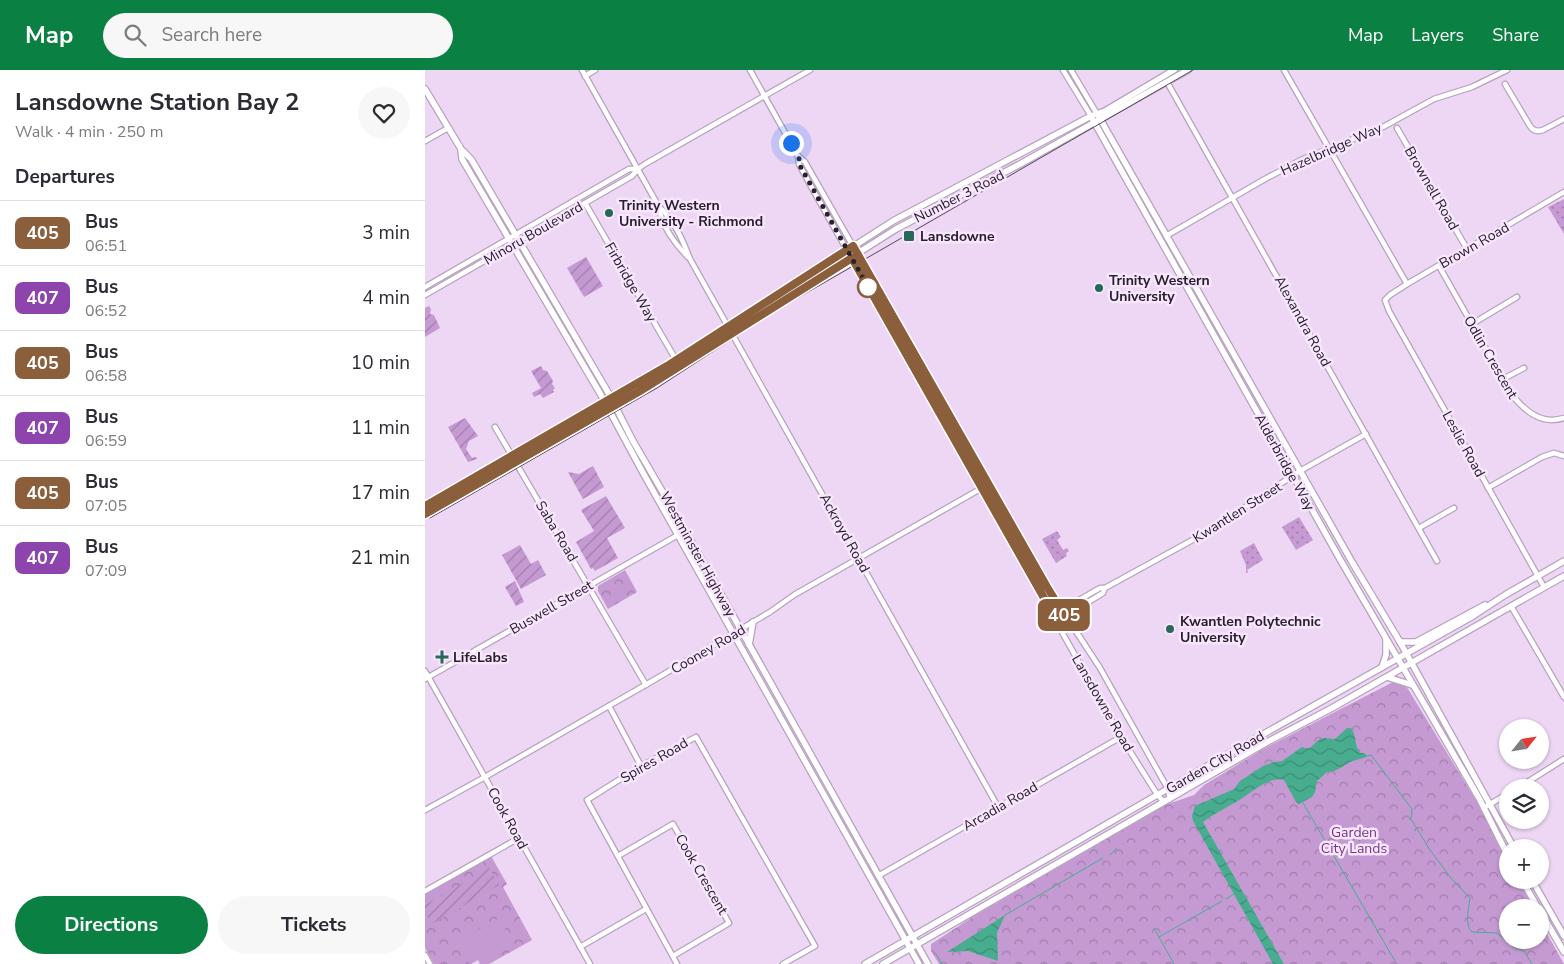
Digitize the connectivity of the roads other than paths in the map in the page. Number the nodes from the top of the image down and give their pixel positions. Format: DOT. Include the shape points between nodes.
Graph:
graph roads {
  1 [pos="582,70"];
  2 [pos="595,70"];
  3 [pos="749,70"];
  4 [pos="810,70"];
  5 [pos="1063,70"];
  6 [pos="1071,70"];
  7 [pos="1175,70"];
  8 [pos="1188,70"];
  9 [pos="1284,70"];
  10 [pos="1507,70"];
  11 [pos="585,76"];
  12 [pos="1167,82"];
  13 [pos="1505,84"];
  14 [pos="425,89"];
  15 [pos="764,96"];
  16 [pos="1096,118"];
  17 [pos="1564,118"];
  18 [pos="448,128"];
  19 [pos="1397,128"];
  20 [pos="425,141"];
  21 [pos="1329,148"];
  22 [pos="461,149"];
  23 [pos="799,156"];
  24 [pos="638,169"];
  25 [pos="1564,192"];
  26 [pos="1233,198"];
  27 [pos="585,203"];
  28 [pos="515,235"];
  29 [pos="1167,236"];
  30 [pos="508,238"];
  31 [pos="1160,240"];
  32 [pos="519,241"];
  33 [pos="512,245"];
  34 [pos="853,246"];
  35 [pos="1467,249"];
  36 [pos="847,250"];
  37 [pos="858,254"];
  38 [pos="852,258"];
  39 [pos="1439,266"];
  40 [pos="1407,284"];
  41 [pos="425,287"];
  42 [pos="425,295"];
  43 [pos="1517,297"];
  44 [pos="1385,300"];
  45 [pos="1472,324"];
  46 [pos="728,326"];
  47 [pos="732,333"];
  48 [pos="676,360"];
  49 [pos="1524,368"];
  50 [pos="1503,379"];
  51 [pos="613,402"];
  52 [pos="605,403"];
  53 [pos="608,409"];
  54 [pos="1564,418"];
  55 [pos="495,426"];
  56 [pos="1366,434"];
  57 [pos="512,455"];
  58 [pos="1564,456"];
  59 [pos="516,462"];
  60 [pos="1300,472"];
  61 [pos="1293,477"];
  62 [pos="989,484"];
  63 [pos="981,488"];
  64 [pos="1488,488"];
  65 [pos="425,506"];
  66 [pos="1453,508"];
  67 [pos="425,514"];
  68 [pos="1419,528"];
  69 [pos="678,535"];
  70 [pos="859,558"];
  71 [pos="1437,561"];
  72 [pos="1564,561"];
  73 [pos="1538,576"];
  74 [pos="1564,576"];
  75 [pos="589,585"];
  76 [pos="1544,587"];
  77 [pos="1105,588"];
  78 [pos="1496,601"];
  79 [pos="1511,606"];
  80 [pos="1062,610"];
  81 [pos="1053,615"];
  82 [pos="1065,616"];
  83 [pos="1057,621"];
  84 [pos="753,622"];
  85 [pos="741,630"];
  86 [pos="734,633"];
  87 [pos="1386,638"];
  88 [pos="1400,642"];
  89 [pos="749,645"];
  90 [pos="1406,654"];
  91 [pos="1397,658"];
  92 [pos="1411,663"];
  93 [pos="1382,667"];
  94 [pos="1403,668"];
  95 [pos="425,671"];
  96 [pos="1387,677"];
  97 [pos="427,678"];
  98 [pos="646,685"];
  99 [pos="1412,685"];
  100 [pos="1563,694"];
  101 [pos="609,706"];
  102 [pos="1121,737"];
  103 [pos="1564,759"];
  104 [pos="641,766"];
  105 [pos="485,777"];
  106 [pos="1532,779"];
  107 [pos="1168,789"];
  108 [pos="1158,795"];
  109 [pos="1499,799"];
  110 [pos="1168,800"];
  111 [pos="1490,804"];
  112 [pos="998,807"];
  113 [pos="1484,808"];
  114 [pos="425,810"];
  115 [pos="519,838"];
  116 [pos="1500,839"];
  117 [pos="1509,839"];
  118 [pos="618,856"];
  119 [pos="879,876"];
  120 [pos="1537,889"];
  121 [pos="425,891"];
  122 [pos="646,909"];
  123 [pos="1549,926"];
  124 [pos="913,937"];
  125 [pos="1564,937"];
  126 [pos="906,941"];
  127 [pos="1558,941"];
  128 [pos="917,944"];
  129 [pos="580,947"];
  130 [pos="910,948"];
  131 [pos="1564,952"];
  132 [pos="425,956"];
  133 [pos="673,956"];
  134 [pos="430,964"];
  135 [pos="590,964"];
  136 [pos="677,964"];
  137 [pos="783,964"];
  138 [pos="865,964"];
  139 [pos="883,964"];
  140 [pos="919,964"];
  141 [pos="928,964"];
  1 -- 11 [label="street, Ackroyd Road"];
  2 -- 11 [label="street"];
  3 -- 15 [label="street, Lansdowne Road"];
  4 -- 15 [label="street, Minoru Boulevard"];
  5 -- 16 [label="street, Alderbridge Way"];
  6 -- 16 [label="street, Alderbridge Way"];
  7 -- 16 [label="main road, Number 3 Road"];
  8 -- 12 [label="main road, Number 3 Road"];
  9 -- 21 [label="street"];
  10 -- 21 [label="street, Hazelbridge Way" via="1472,87 1434,99 1383,127"];
  11 -- 24 [label="street, Ackroyd Road"];
  12 -- 16 [label="main road, Number 3 Road"];
  12 -- 26 [label="street, Alexandra Road"];
  13 -- 17 [label="street" via="1529,126 1536,131"];
  14 -- 18 [label="main road, Westminster Highway"];
  15 -- 23 [label="street, Lansdowne Road"];
  15 -- 24 [label="street, Minoru Boulevard"];
  16 -- 29 [label="main road, Alderbridge Way"];
  16 -- 31 [label="main road, Alderbridge Way"];
  16 -- 34 [label="main road, Number 3 Road" via="923,204"];
  16 -- 37 [label="main road, Number 3 Road" via="1022,163 927,211"];
  18 -- 20 [label="street"];
  18 -- 22 [label="main road, Westminster Highway"];
  19 -- 35 [label="street, Brownell Road"];
  21 -- 26 [label="street, Hazelbridge Way"];
  21 -- 40 [label="street"];
  22 -- 28 [label="main road, Westminster Highway" via="471,159"];
  22 -- 30 [label="main road, Westminster Highway" via="462,159"];
  23 -- 34 [label="street, Lansdowne Road"];
  23 -- 36 [label="street, Lansdowne Road" via="799,164"];
  24 -- 27 [label="street, Minoru Boulevard" via="632,176"];
  24 -- 28 [label="street, Minoru Boulevard" via="629,169"];
  24 -- 46 [label="street, Ackroyd Road" via="659,207 660,215 679,248 690,259"];
  25 -- 35 [label="street, Brown Road"];
  26 -- 29 [label="street, Hazelbridge Way"];
  26 -- 56 [label="street, Alexandra Road"];
  27 -- 32 [label="street, Minoru Boulevard"];
  27 -- 48 [label="street, Firbridge Way"];
  28 -- 30 [label="street, Minoru Boulevard"];
  28 -- 32 [label="main road, Westminster Highway"];
  29 -- 31 [label="street, Hazelbridge Way"];
  29 -- 60 [label="main road, Alderbridge Way"];
  30 -- 33 [label="main road, Westminster Highway"];
  30 -- 41 [label="street, Minoru Boulevard"];
  31 -- 61 [label="main road, Alderbridge Way"];
  32 -- 33 [label="street, Minoru Boulevard"];
  32 -- 51 [label="main road, Westminster Highway"];
  33 -- 42 [label="street, Minoru Boulevard"];
  33 -- 52 [label="main road, Westminster Highway"];
  34 -- 36 [label="main road, Number 3 Road"];
  34 -- 37 [label="street, Lansdowne Road"];
  35 -- 39 [label="street, Brown Road"];
  36 -- 38 [label="street, Lansdowne Road"];
  36 -- 46 [label="main road, Number 3 Road"];
  37 -- 38 [label="main road, Number 3 Road"];
  37 -- 62 [label="street, Lansdowne Road"];
  38 -- 47 [label="main road, Number 3 Road"];
  38 -- 63 [label="street, Lansdowne Road"];
  39 -- 40 [label="street, Brown Road"];
  39 -- 45 [label="street, Odlin Crescent"];
  40 -- 44 [label="street, Brown Road"];
  43 -- 45 [label="street"];
  44 -- 64 [label="street, Leslie Road"];
  45 -- 50 [label="street, Odlin Crescent"];
  46 -- 47 [label="street, Ackroyd Road"];
  46 -- 48 [label="main road, Number 3 Road"];
  47 -- 51 [label="main road, Number 3 Road"];
  47 -- 70 [label="street, Ackroyd Road"];
  48 -- 51 [label="main road, Number 3 Road"];
  49 -- 50 [label="street"];
  50 -- 54 [label="street, Odlin Crescent" via="1519,404 1533,415 1554,422"];
  51 -- 52 [label="main road, Number 3 Road"];
  51 -- 53 [label="main road, Number 3 Road"];
  51 -- 85 [label="main road, Westminster Highway"];
  52 -- 53 [label="main road, Westminster Highway"];
  52 -- 57 [label="main road, Number 3 Road"];
  53 -- 59 [label="main road, Number 3 Road"];
  53 -- 69 [label="main road, Westminster Highway"];
  55 -- 57 [label="street, Saba Road"];
  56 -- 60 [label="street, Kwantlen Street"];
  56 -- 68 [label="street, Alexandra Road"];
  57 -- 59 [label="street, Saba Road"];
  57 -- 65 [label="main road, Number 3 Road"];
  58 -- 64 [label="street" via="1542,457"];
  59 -- 67 [label="main road, Number 3 Road"];
  59 -- 75 [label="street, Saba Road"];
  60 -- 61 [label="street, Kwantlen Street"];
  60 -- 88 [label="main road, Alderbridge Way"];
  61 -- 77 [label="street, Kwantlen Street" via="1207,532"];
  61 -- 87 [label="main road, Alderbridge Way"];
  62 -- 63 [label="street, Cooney Road"];
  62 -- 80 [label="street, Lansdowne Road"];
  63 -- 70 [label="street, Cooney Road"];
  63 -- 81 [label="street, Lansdowne Road"];
  64 -- 73 [label="street, Leslie Road"];
  66 -- 68 [label="street"];
  68 -- 71 [label="street, Alexandra Road"];
  69 -- 75 [label="street, Buswell Street"];
  69 -- 86 [label="main road, Westminster Highway"];
  70 -- 84 [label="street, Cooney Road"];
  70 -- 112 [label="street, Ackroyd Road"];
  72 -- 73 [label="main road, Garden City Road"];
  73 -- 76 [label="street, Leslie Road"];
  73 -- 78 [label="main road, Garden City Road"];
  74 -- 76 [label="main road, Garden City Road"];
  75 -- 97 [label="street, Buswell Street"];
  75 -- 98 [label="street, Saba Road"];
  76 -- 79 [label="main road, Garden City Road"];
  77 -- 80 [label="street, Kwantlen Street"];
  77 -- 82 [label="street, Kwantlen Street" via="1103,593"];
  78 -- 88 [label="main road" via="1416,642"];
  78 -- 90 [label="main road, Garden City Road"];
  79 -- 92 [label="main road, Garden City Road"];
  79 -- 100 [label="street"];
  80 -- 81 [label="street, Kwantlen Street"];
  80 -- 82 [label="street, Lansdowne Road"];
  81 -- 83 [label="street, Lansdowne Road"];
  82 -- 83 [label="street, Kwantlen Street"];
  82 -- 107 [label="street, Lansdowne Road" via="1100,668"];
  83 -- 102 [label="street, Lansdowne Road"];
  84 -- 85 [label="street, Cooney Road"];
  84 -- 89 [label="main road"];
  85 -- 86 [label="street, Cooney Road"];
  85 -- 89 [label="main road, Westminster Highway"];
  86 -- 98 [label="street, Cooney Road"];
  86 -- 126 [label="main road, Westminster Highway"];
  87 -- 91 [label="main road, Alderbridge Way"];
  87 -- 93 [label="main road"];
  88 -- 90 [label="main road, Alderbridge Way"];
  89 -- 119 [label="main road, Westminster Highway"];
  90 -- 91 [label="main road, Garden City Road"];
  90 -- 92 [label="main road, Alderbridge Way"];
  91 -- 93 [label="main road, Garden City Road"];
  91 -- 94 [label="main road, Alderbridge Way"];
  92 -- 94 [label="main road, Garden City Road"];
  92 -- 111 [label="main road, Alderbridge Way"];
  93 -- 107 [label="main road, Garden City Road"];
  94 -- 96 [label="main road, Garden City Road"];
  94 -- 99 [label="main road, Alderbridge Way"];
  95 -- 97 [label="street, Cook Road"];
  96 -- 99 [label="main road"];
  96 -- 110 [label="main road, Garden City Road"];
  97 -- 105 [label="street, Cook Road"];
  98 -- 101 [label="street, Cooney Road"];
  99 -- 113 [label="main road, Alderbridge Way"];
  101 -- 104 [label="street"];
  101 -- 105 [label="street, Cooney Road"];
  102 -- 108 [label="street, Lansdowne Road"];
  102 -- 112 [label="street, Arcadia Road"];
  103 -- 106 [label="street"];
  104 -- 118 [label="street, Spires Road" via="587,800"];
  104 -- 137 [label="street, Spires Road" via="696,737 815,946"];
  105 -- 114 [label="street, Cooney Road"];
  105 -- 115 [label="street, Cook Road"];
  107 -- 108 [label="main road, Garden City Road"];
  107 -- 110 [label="street, Lansdowne Road"];
  108 -- 110 [label="street, Lansdowne Road"];
  108 -- 124 [label="main road, Garden City Road"];
  109 -- 111 [label="street"];
  110 -- 128 [label="main road, Garden City Road"];
  111 -- 113 [label="street"];
  111 -- 117 [label="main road, Alderbridge Way"];
  112 -- 119 [label="street, Arcadia Road"];
  113 -- 116 [label="main road, Alderbridge Way"];
  115 -- 121 [label="street"];
  115 -- 129 [label="street, Cook Road"];
  118 -- 122 [label="street, Spires Road"];
  118 -- 133 [label="street, Cook Crescent" via="673,824 729,923"];
  119 -- 124 [label="main road, Westminster Highway"];
  120 -- 125 [label="main road"];
  122 -- 129 [label="street"];
  122 -- 133 [label="street, Spires Road"];
  123 -- 127 [label="main road"];
  124 -- 126 [label="main road, Garden City Road"];
  124 -- 128 [label="main road, Westminster Highway"];
  125 -- 127 [label="street"];
  126 -- 130 [label="main road, Westminster Highway"];
  126 -- 138 [label="main road, Garden City Road"];
  127 -- 131 [label="main road"];
  128 -- 130 [label="main road, Garden City Road"];
  128 -- 141 [label="main road, Westminster Highway"];
  129 -- 135 [label="street, Cook Road"];
  130 -- 139 [label="main road, Garden City Road"];
  130 -- 140 [label="main road, Westminster Highway"];
  132 -- 134 [label="street"];
  133 -- 136 [label="street, Spires Road"];
}
